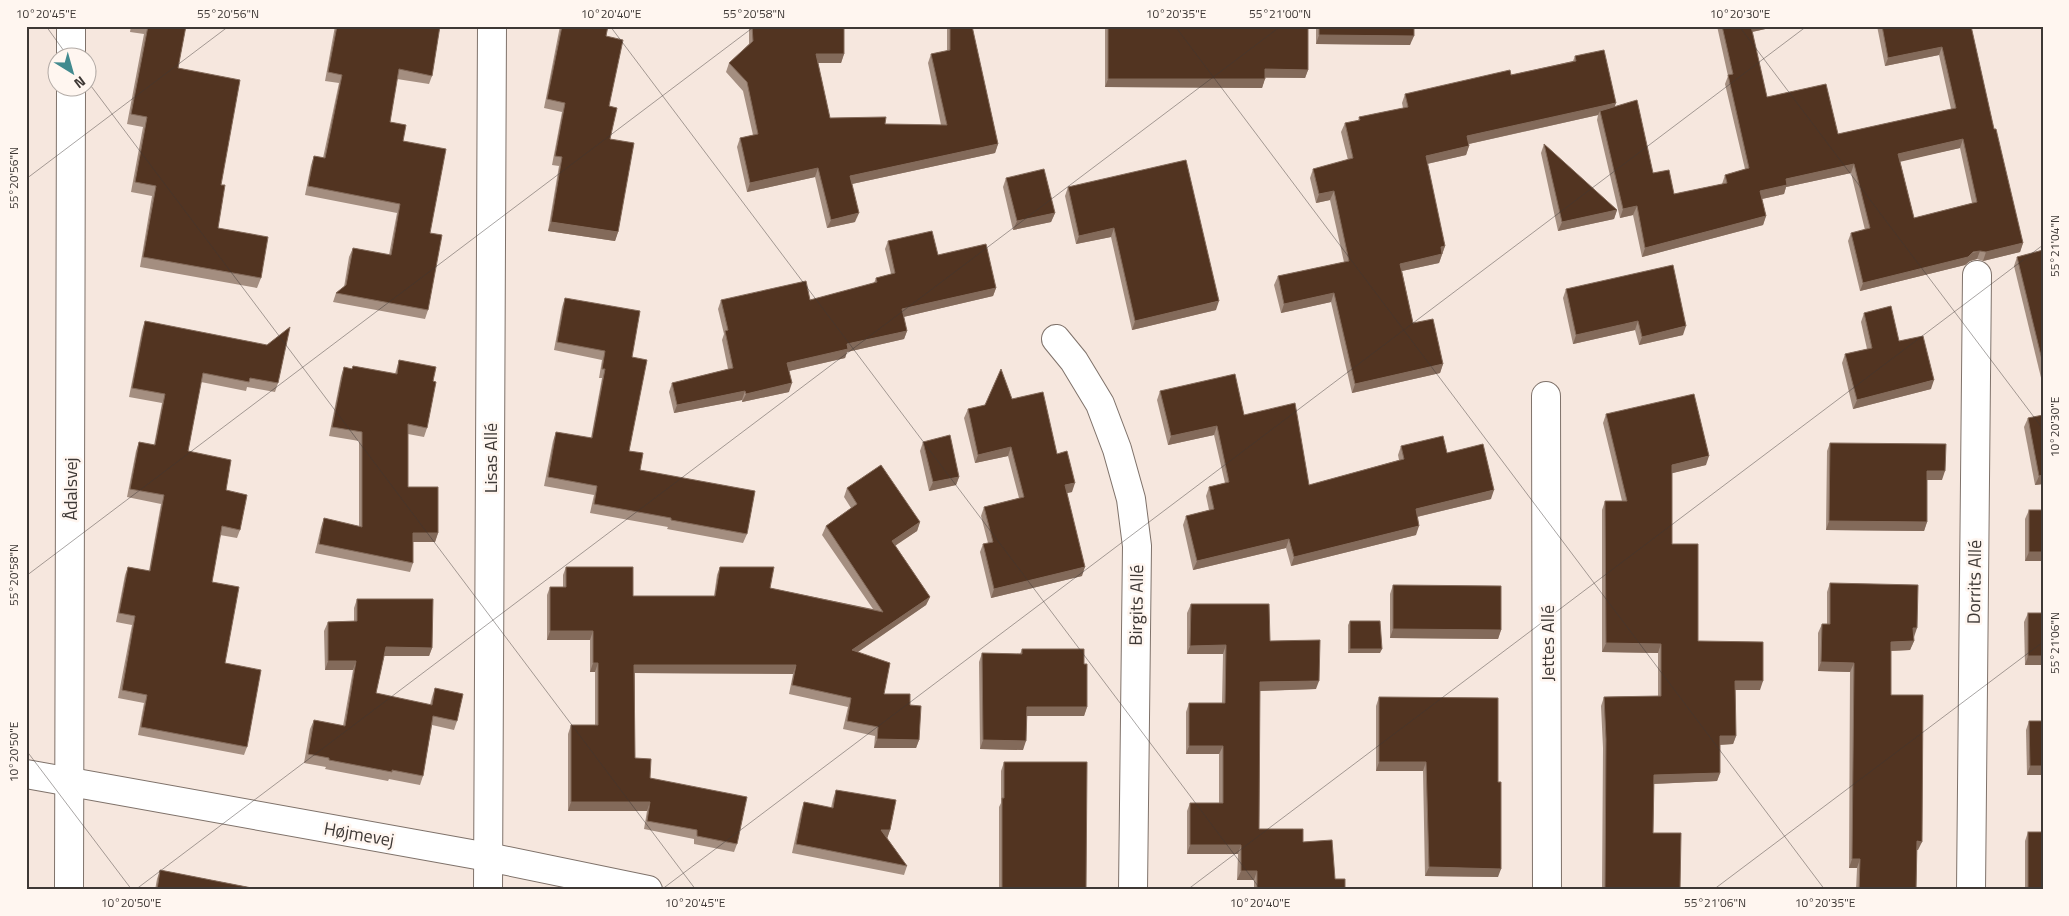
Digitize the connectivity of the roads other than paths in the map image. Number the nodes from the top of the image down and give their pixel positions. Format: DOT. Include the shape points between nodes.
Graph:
graph roads {
  1 [pos="72,26"];
  2 [pos="492,26"];
  3 [pos="71,48"];
  4 [pos="71,98"];
  5 [pos="1977,275"];
  6 [pos="1056,339"];
  7 [pos="1546,396"];
  8 [pos="26,774"];
  9 [pos="69,781"];
  10 [pos="488,857"];
  11 [pos="69,890"];
  12 [pos="488,890"];
  13 [pos="648,890"];
  14 [pos="1133,890"];
  15 [pos="1547,890"];
  16 [pos="1971,890"];
  1 -- 3 [label="street"];
  2 -- 10 [label="street, Lisas Allé"];
  4 -- 9 [label="street, Ådalsvej"];
  5 -- 16 [label="street, Dorrits Allé"];
  6 -- 14 [label="street, Birgits Allé" via="1074,361 1100,404 1132,499 1137,546"];
  7 -- 15 [label="street, Jettes Allé"];
  8 -- 9 [label="street, Højmevej"];
  9 -- 10 [label="street, Højmevej"];
  9 -- 11 [label="street, Ådalsvej"];
  10 -- 12 [label="street, Lisas Allé"];
  10 -- 13 [label="street, Højmevej"];
}
